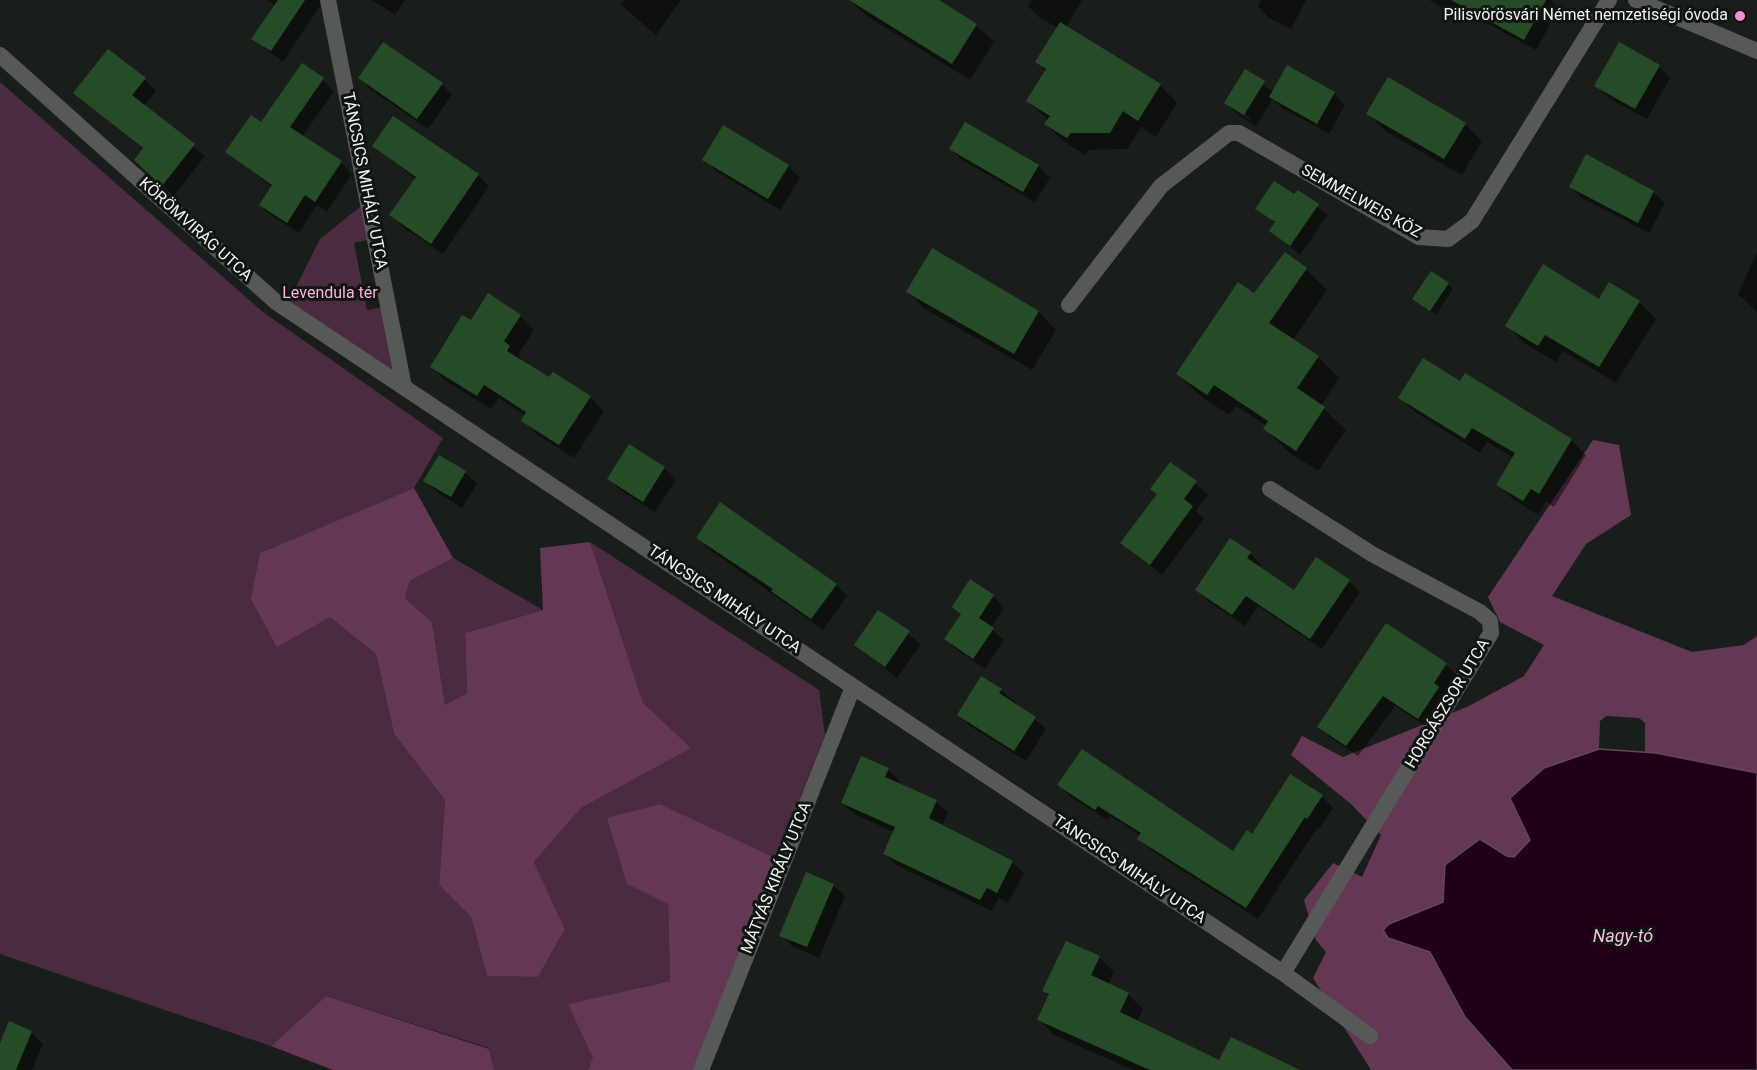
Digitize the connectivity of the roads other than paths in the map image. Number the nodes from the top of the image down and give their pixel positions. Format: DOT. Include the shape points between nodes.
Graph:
graph roads {
  1 [pos="328,0"];
  2 [pos="1609,0"];
  3 [pos="1636,0"];
  4 [pos="1757,51"];
  5 [pos="0,55"];
  6 [pos="1069,305"];
  7 [pos="404,387"];
  8 [pos="1270,489"];
  9 [pos="853,687"];
  10 [pos="1283,973"];
  11 [pos="1370,1036"];
  12 [pos="701,1070"];
  1 -- 7 [label="street, TÁNCSICS MIHÁLY UTCA"];
  2 -- 6 [label="street, SEMMELWEIS KÖZ" via="1472,221 1448,239 1419,237 1239,133 1229,133 1161,186"];
  3 -- 4 [label="street"];
  5 -- 7 [label="street, KÖRÖMVIRÁG UTCA" via="276,302"];
  7 -- 9 [label="street, TÁNCSICS MIHÁLY UTCA"];
  8 -- 10 [label="street, HORGÁSZSOR UTCA" via="1372,554 1480,612 1490,621 1491,633"];
  9 -- 10 [label="street, TÁNCSICS MIHÁLY UTCA"];
  9 -- 12 [label="street, MÁTYÁS KIRÁLY UTCA"];
  10 -- 11 [label="street, TÁNCSICS MIHÁLY UTCA"];
}
